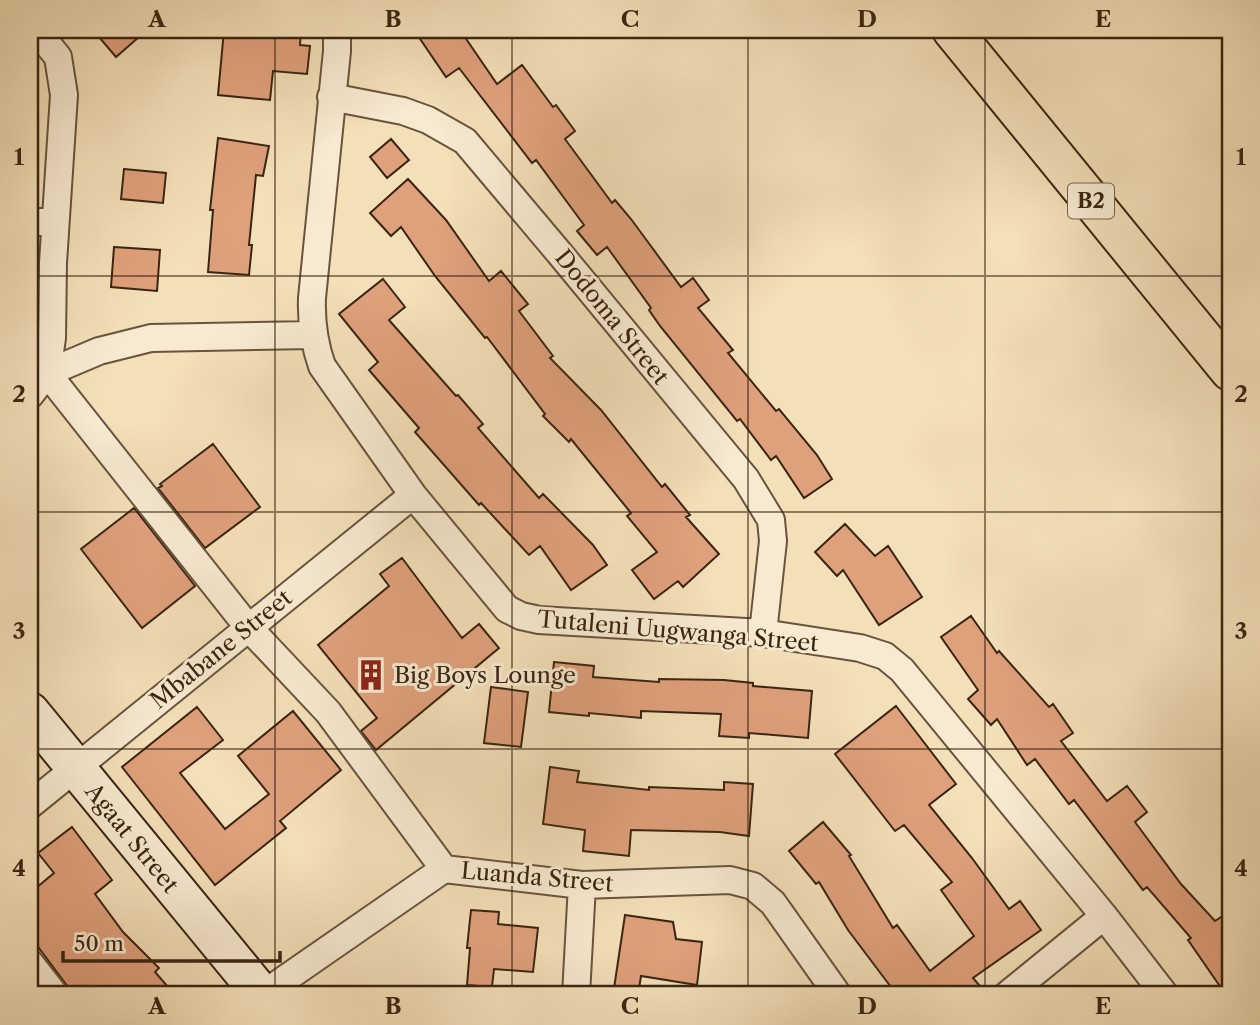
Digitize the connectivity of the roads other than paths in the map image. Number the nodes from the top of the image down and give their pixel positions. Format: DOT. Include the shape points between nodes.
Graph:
graph roads {
  1 [pos="36,30"];
  2 [pos="337,30"];
  3 [pos="952,30"];
  4 [pos="970,30"];
  5 [pos="331,97"];
  6 [pos="43,222"];
  7 [pos="313,335"];
  8 [pos="1230,349"];
  9 [pos="1230,371"];
  10 [pos="47,373"];
  11 [pos="30,395"];
  12 [pos="413,495"];
  13 [pos="248,627"];
  14 [pos="763,634"];
  15 [pos="30,712"];
  16 [pos="75,768"];
  17 [pos="30,805"];
  18 [pos="444,869"];
  19 [pos="582,885"];
  20 [pos="1104,916"];
  21 [pos="30,963"];
  22 [pos="55,995"];
  23 [pos="262,995"];
  24 [pos="576,995"];
  25 [pos="838,995"];
  26 [pos="1007,995"];
  27 [pos="1165,995"];
  1 -- 6 [label="street" via="58,57 64,95"];
  2 -- 5 [label="street, Tutaleni Uugwanga Street"];
  3 -- 9 [label="highway, B2"];
  4 -- 8 [label="highway, B2"];
  5 -- 7 [label="street, Tutaleni Uugwanga Street" via="312,298"];
  5 -- 14 [label="street, Dodoma Street" via="403,111 465,141 746,479 771,520 773,562"];
  6 -- 10 [label="street" via="52,338"];
  7 -- 10 [label="street" via="150,338 99,351"];
  7 -- 12 [label="street, Tutaleni Uugwanga Street" via="322,366"];
  10 -- 11 [label="street"];
  10 -- 13 [label="street"];
  12 -- 13 [label="street, Mbabane Street"];
  12 -- 14 [label="street, Tutaleni Uugwanga Street" via="508,609 521,616"];
  13 -- 16 [label="street, Mbabane Street"];
  13 -- 18 [label="street" via="328,712"];
  14 -- 20 [label="street, Tutaleni Uugwanga Street" via="860,649 885,656 902,670"];
  15 -- 16 [label="street, Agaat Street"];
  16 -- 17 [label="street, Mbabane Street"];
  16 -- 23 [label="street, Agaat Street"];
  18 -- 19 [label="street, Luanda Street"];
  18 -- 23 [label="street, Luanda Street"];
  19 -- 24 [label="street"];
  19 -- 25 [label="street, Luanda Street" via="730,880 753,886 773,903"];
  20 -- 26 [label="street"];
  20 -- 27 [label="street, Tutaleni Uugwanga Street"];
  21 -- 22 [label="street"];
}
